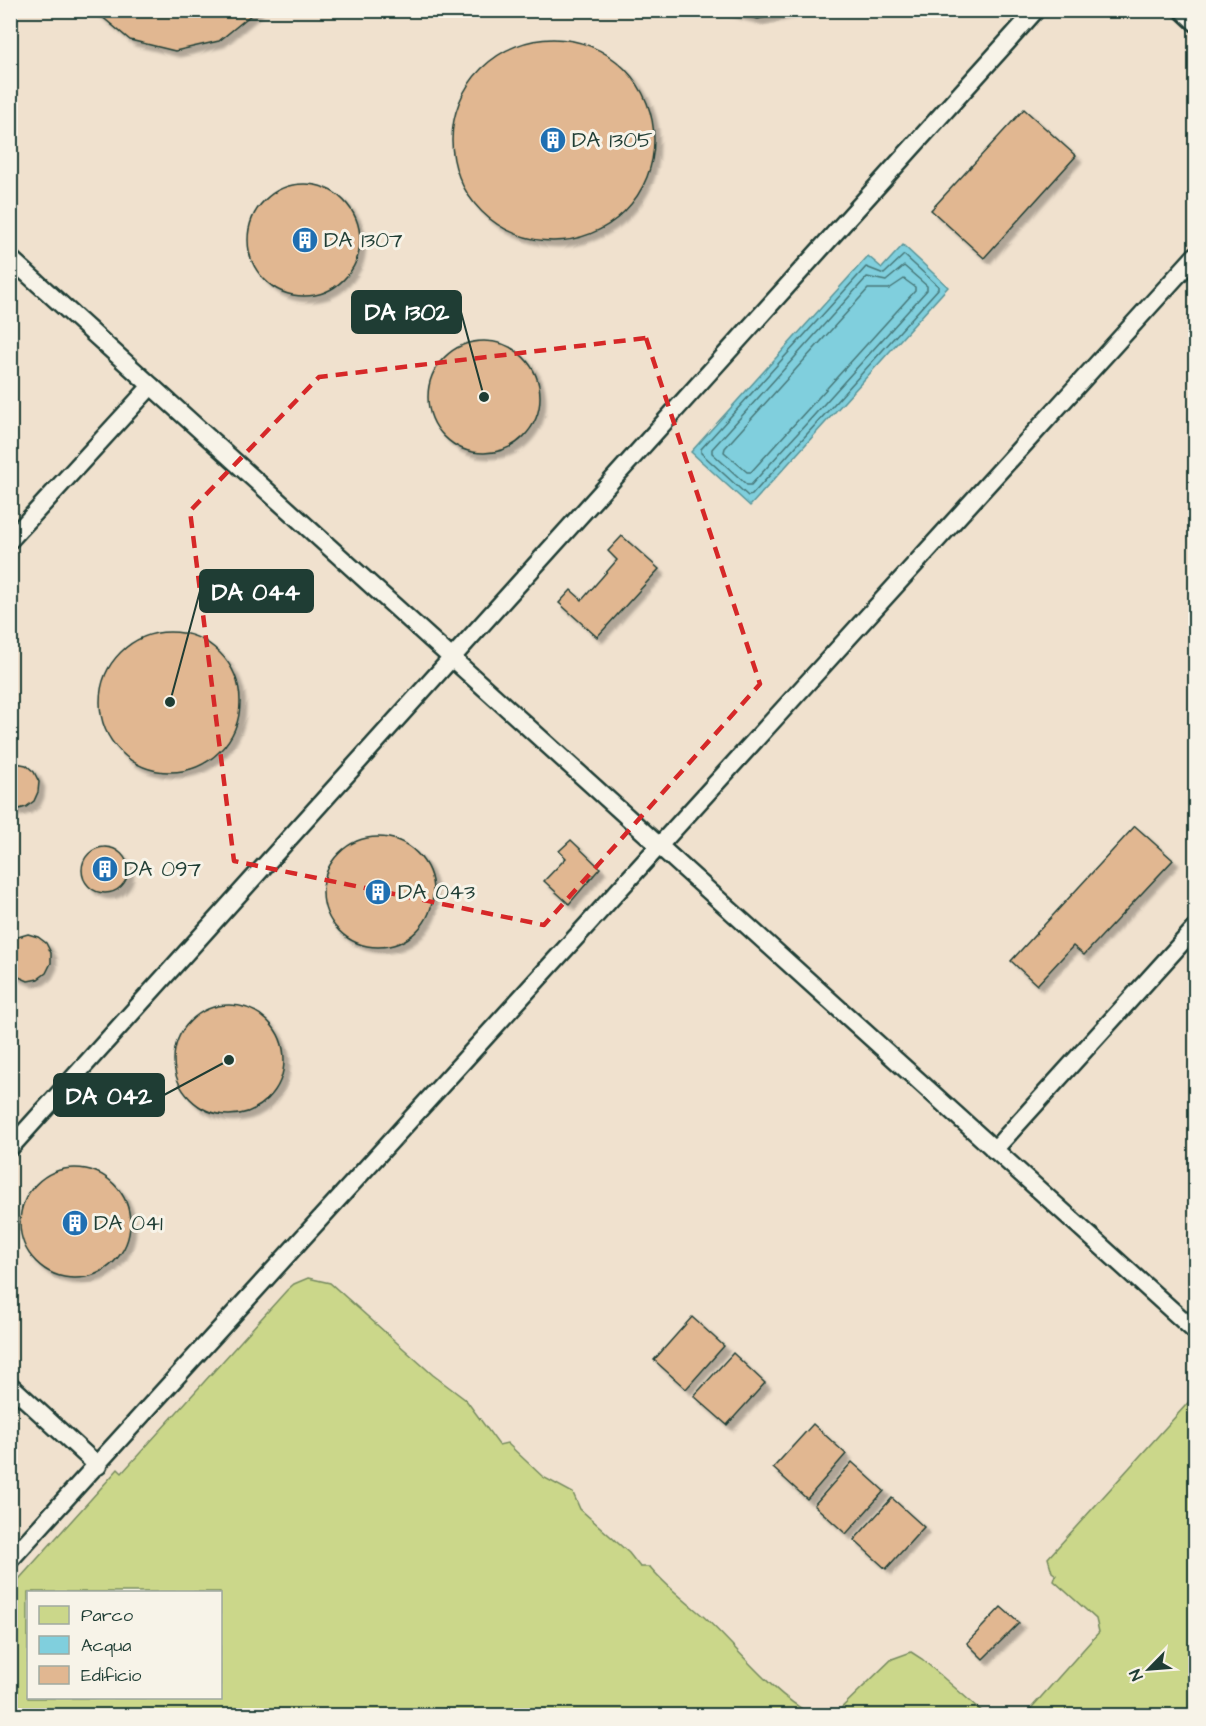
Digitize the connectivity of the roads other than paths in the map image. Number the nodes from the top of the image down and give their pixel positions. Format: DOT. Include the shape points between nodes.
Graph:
graph roads {
  1 [pos="1036,10"];
  2 [pos="1182,10"];
  3 [pos="1196,23"];
  4 [pos="1196,255"];
  5 [pos="10,258"];
  6 [pos="151,386"];
  7 [pos="10,540"];
  8 [pos="451,658"];
  9 [pos="661,847"];
  10 [pos="1196,927"];
  11 [pos="10,1148"];
  12 [pos="994,1150"];
  13 [pos="1196,1332"];
  14 [pos="10,1385"];
  15 [pos="98,1466"];
  16 [pos="10,1560"];
  1 -- 8 [label="lane"];
  2 -- 3 [label="lane"];
  4 -- 9 [label="lane"];
  5 -- 6 [label="lane"];
  6 -- 7 [label="lane"];
  6 -- 8 [label="lane"];
  8 -- 9 [label="lane"];
  8 -- 11 [label="lane"];
  9 -- 12 [label="lane"];
  9 -- 15 [label="lane"];
  10 -- 12 [label="lane"];
  12 -- 13 [label="lane"];
  14 -- 15 [label="lane"];
  15 -- 16 [label="lane"];
}
